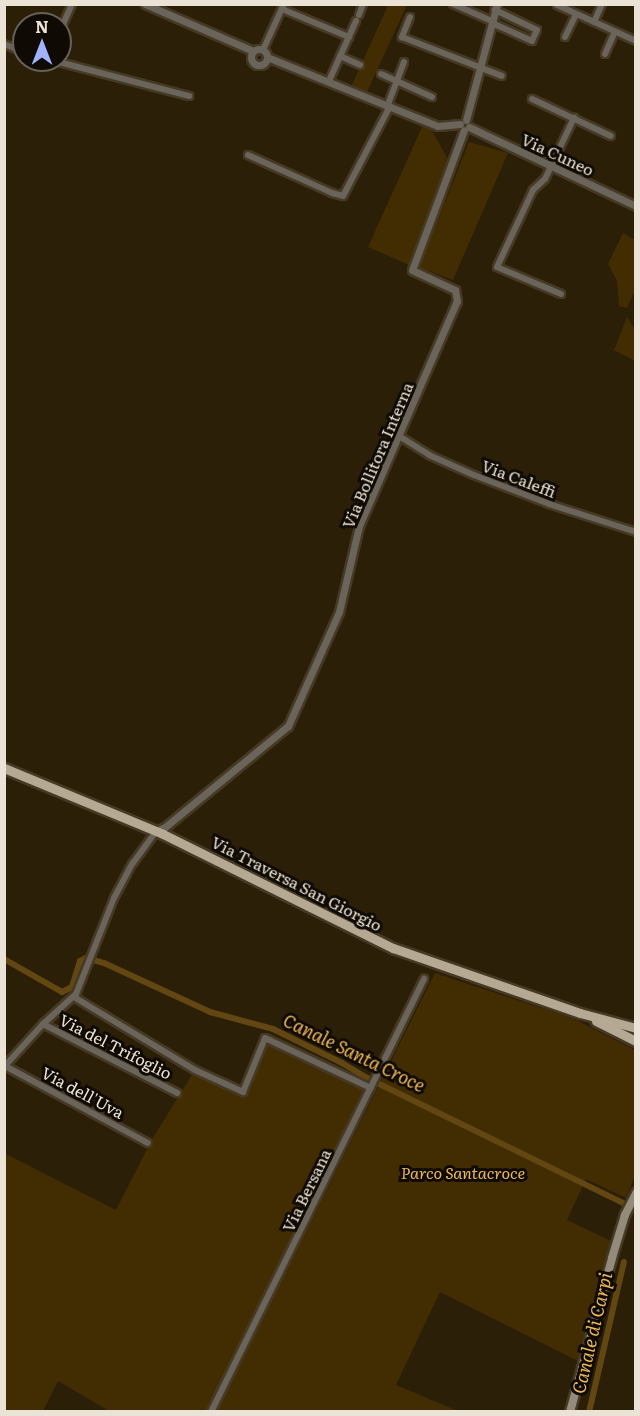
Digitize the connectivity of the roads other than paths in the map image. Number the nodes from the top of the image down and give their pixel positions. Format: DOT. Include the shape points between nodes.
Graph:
graph roads {
  1 [pos="145,4"];
  2 [pos="363,4"];
  3 [pos="453,4"];
  4 [pos="602,4"];
  5 [pos="557,5"];
  6 [pos="283,7"];
  7 [pos="496,7"];
  8 [pos="576,14"];
  9 [pos="410,17"];
  10 [pos="492,22"];
  11 [pos="594,22"];
  12 [pos="615,32"];
  13 [pos="349,37"];
  14 [pos="565,37"];
  15 [pos="636,41"];
  16 [pos="237,44"];
  17 [pos="254,51"];
  18 [pos="265,54"];
  19 [pos="605,54"];
  20 [pos="340,56"];
  21 [pos="250,59"];
  22 [pos="404,62"];
  23 [pos="264,64"];
  24 [pos="72,65"];
  25 [pos="287,65"];
  26 [pos="360,65"];
  27 [pos="480,69"];
  28 [pos="381,74"];
  29 [pos="502,76"];
  30 [pos="328,81"];
  31 [pos="397,81"];
  32 [pos="189,96"];
  33 [pos="432,97"];
  34 [pos="532,99"];
  35 [pos="388,107"];
  36 [pos="574,118"];
  37 [pos="465,125"];
  38 [pos="611,135"];
  39 [pos="248,155"];
  40 [pos="550,165"];
  41 [pos="636,206"];
  42 [pos="561,294"];
  43 [pos="399,436"];
  44 [pos="636,532"];
  45 [pos="4,768"];
  46 [pos="156,831"];
  47 [pos="424,979"];
  48 [pos="74,997"];
  49 [pos="580,1013"];
  50 [pos="43,1024"];
  51 [pos="636,1028"];
  52 [pos="636,1041"];
  53 [pos="5,1067"];
  54 [pos="371,1087"];
  55 [pos="177,1093"];
  56 [pos="148,1143"];
  57 [pos="634,1196"];
  58 [pos="211,1412"];
  59 [pos="570,1412"];
  1 -- 16 [label="street"];
  2 -- 13 [label="street"];
  3 -- 10 [label="street"];
  4 -- 11 [label="street"];
  5 -- 8 [label="street"];
  6 -- 13 [label="street"];
  6 -- 18 [label="street"];
  7 -- 10 [label="street, Via Bollitora Interna"];
  7 -- 10 [label="street, Via Bollitora Interna" via="537,30 532,41"];
  8 -- 11 [label="street"];
  8 -- 14 [label="street"];
  9 -- 27 [label="street" via="402,37"];
  10 -- 27 [label="street, Via Bollitora Interna"];
  11 -- 12 [label="street"];
  12 -- 15 [label="street"];
  12 -- 19 [label="street"];
  13 -- 20 [label="street"];
  16 -- 17 [label="street"];
  16 -- 21 [label="street"];
  17 -- 18 [label="street"];
  17 -- 21 [label="street"];
  18 -- 23 [label="street"];
  18 -- 25 [label="street"];
  20 -- 26 [label="street"];
  20 -- 30 [label="street"];
  21 -- 23 [label="street" via="255,65"];
  22 -- 31 [label="street"];
  23 -- 25 [label="street"];
  24 -- 32 [label="street"];
  25 -- 30 [label="street"];
  27 -- 29 [label="street"];
  27 -- 37 [label="street, Via Bollitora Interna"];
  28 -- 31 [label="street"];
  30 -- 35 [label="street"];
  31 -- 33 [label="street"];
  31 -- 35 [label="street"];
  34 -- 36 [label="street"];
  35 -- 37 [label="street" via="438,126"];
  35 -- 39 [label="street" via="343,196"];
  36 -- 38 [label="street"];
  36 -- 40 [label="street"];
  37 -- 40 [label="street, Via Cuneo"];
  37 -- 43 [label="street, Via Bollitora Interna" via="412,270 455,290 458,301"];
  40 -- 41 [label="street, Via Cuneo"];
  40 -- 42 [label="street" via="545,179 533,189 497,267"];
  43 -- 44 [label="street, Via Caleffi" via="429,455 474,475"];
  43 -- 46 [label="street, Via Bollitora Interna" via="358,526 342,603 288,726"];
  45 -- 46 [label="main road, Via Traversa San Giorgio"];
  46 -- 48 [label="street" via="120,885"];
  46 -- 49 [label="main road, Via Traversa San Giorgio" via="393,948"];
  47 -- 54 [label="street, Via Bersana"];
  48 -- 50 [label="street"];
  48 -- 54 [label="street" via="195,1070 243,1092 265,1038"];
  49 -- 51 [label="main road, Via Traversa San Giorgio"];
  49 -- 52 [label="main road, Via Traversa San Giorgio"];
  50 -- 53 [label="street"];
  50 -- 55 [label="street, Via del Trifoglio"];
  53 -- 56 [label="street, Via dell'Uva"];
  54 -- 58 [label="street, Via Bersana"];
  57 -- 59 [label="main road" via="624,1215"];
}
